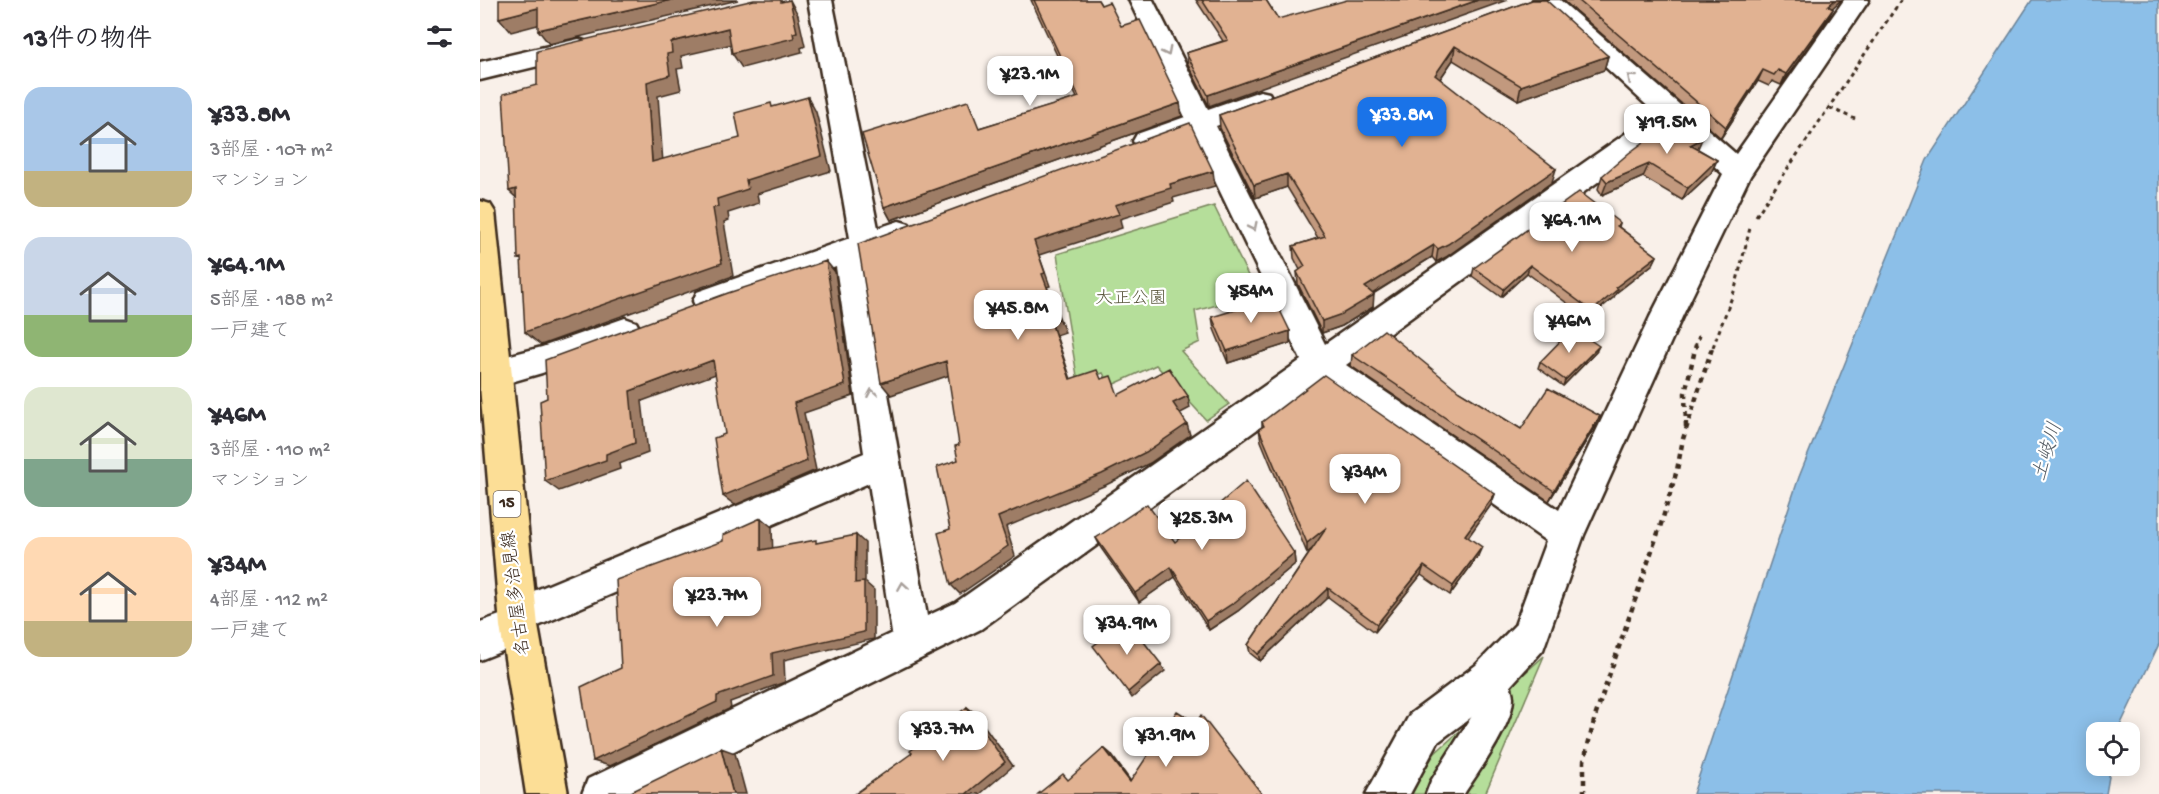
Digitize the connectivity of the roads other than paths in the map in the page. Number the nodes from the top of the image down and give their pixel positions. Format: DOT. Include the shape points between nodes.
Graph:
graph roads {
  1 [pos="820,0"];
  2 [pos="1141,0"];
  3 [pos="1545,0"];
  4 [pos="1857,0"];
  5 [pos="601,43"];
  6 [pos="480,71"];
  7 [pos="1280,93"];
  8 [pos="1671,115"];
  9 [pos="1201,121"];
  10 [pos="1123,150"];
  11 [pos="1738,172"];
  12 [pos="480,212"];
  13 [pos="922,223"];
  14 [pos="857,247"];
  15 [pos="684,309"];
  16 [pos="652,321"];
  17 [pos="1319,364"];
  18 [pos="488,375"];
  19 [pos="884,461"];
  20 [pos="1566,535"];
  21 [pos="518,621"];
  22 [pos="480,640"];
  23 [pos="913,644"];
  24 [pos="1490,680"];
  25 [pos="548,794"];
  26 [pos="603,794"];
  27 [pos="1387,794"];
  28 [pos="1444,794"];
  1 -- 14 [label="street"];
  2 -- 9 [label="street, one-way"];
  8 -- 3 [label="street, one-way"];
  4 -- 11 [label="street"];
  5 -- 6 [label="street"];
  7 -- 9 [label="street"];
  8 -- 11 [label="street"];
  8 -- 17 [label="street"];
  9 -- 10 [label="street"];
  9 -- 17 [label="street, one-way"];
  11 -- 20 [label="street"];
  12 -- 18 [label="main road, 名古屋多治見線 / 15"];
  13 -- 14 [label="street"];
  14 -- 15 [label="street"];
  19 -- 14 [label="street, one-way"];
  16 -- 18 [label="street"];
  17 -- 20 [label="street"];
  17 -- 23 [label="street" via="968,616"];
  18 -- 21 [label="main road, 名古屋多治見線 / 15"];
  19 -- 21 [label="street"];
  23 -- 19 [label="street, one-way"];
  20 -- 24 [label="street" via="1530,637"];
  21 -- 22 [label="street"];
  21 -- 25 [label="main road, 名古屋多治見線 / 15"];
  23 -- 26 [label="street"];
  24 -- 27 [label="street" via="1424,728"];
  24 -- 28 [label="street" via="1497,699 1486,729"];
}
